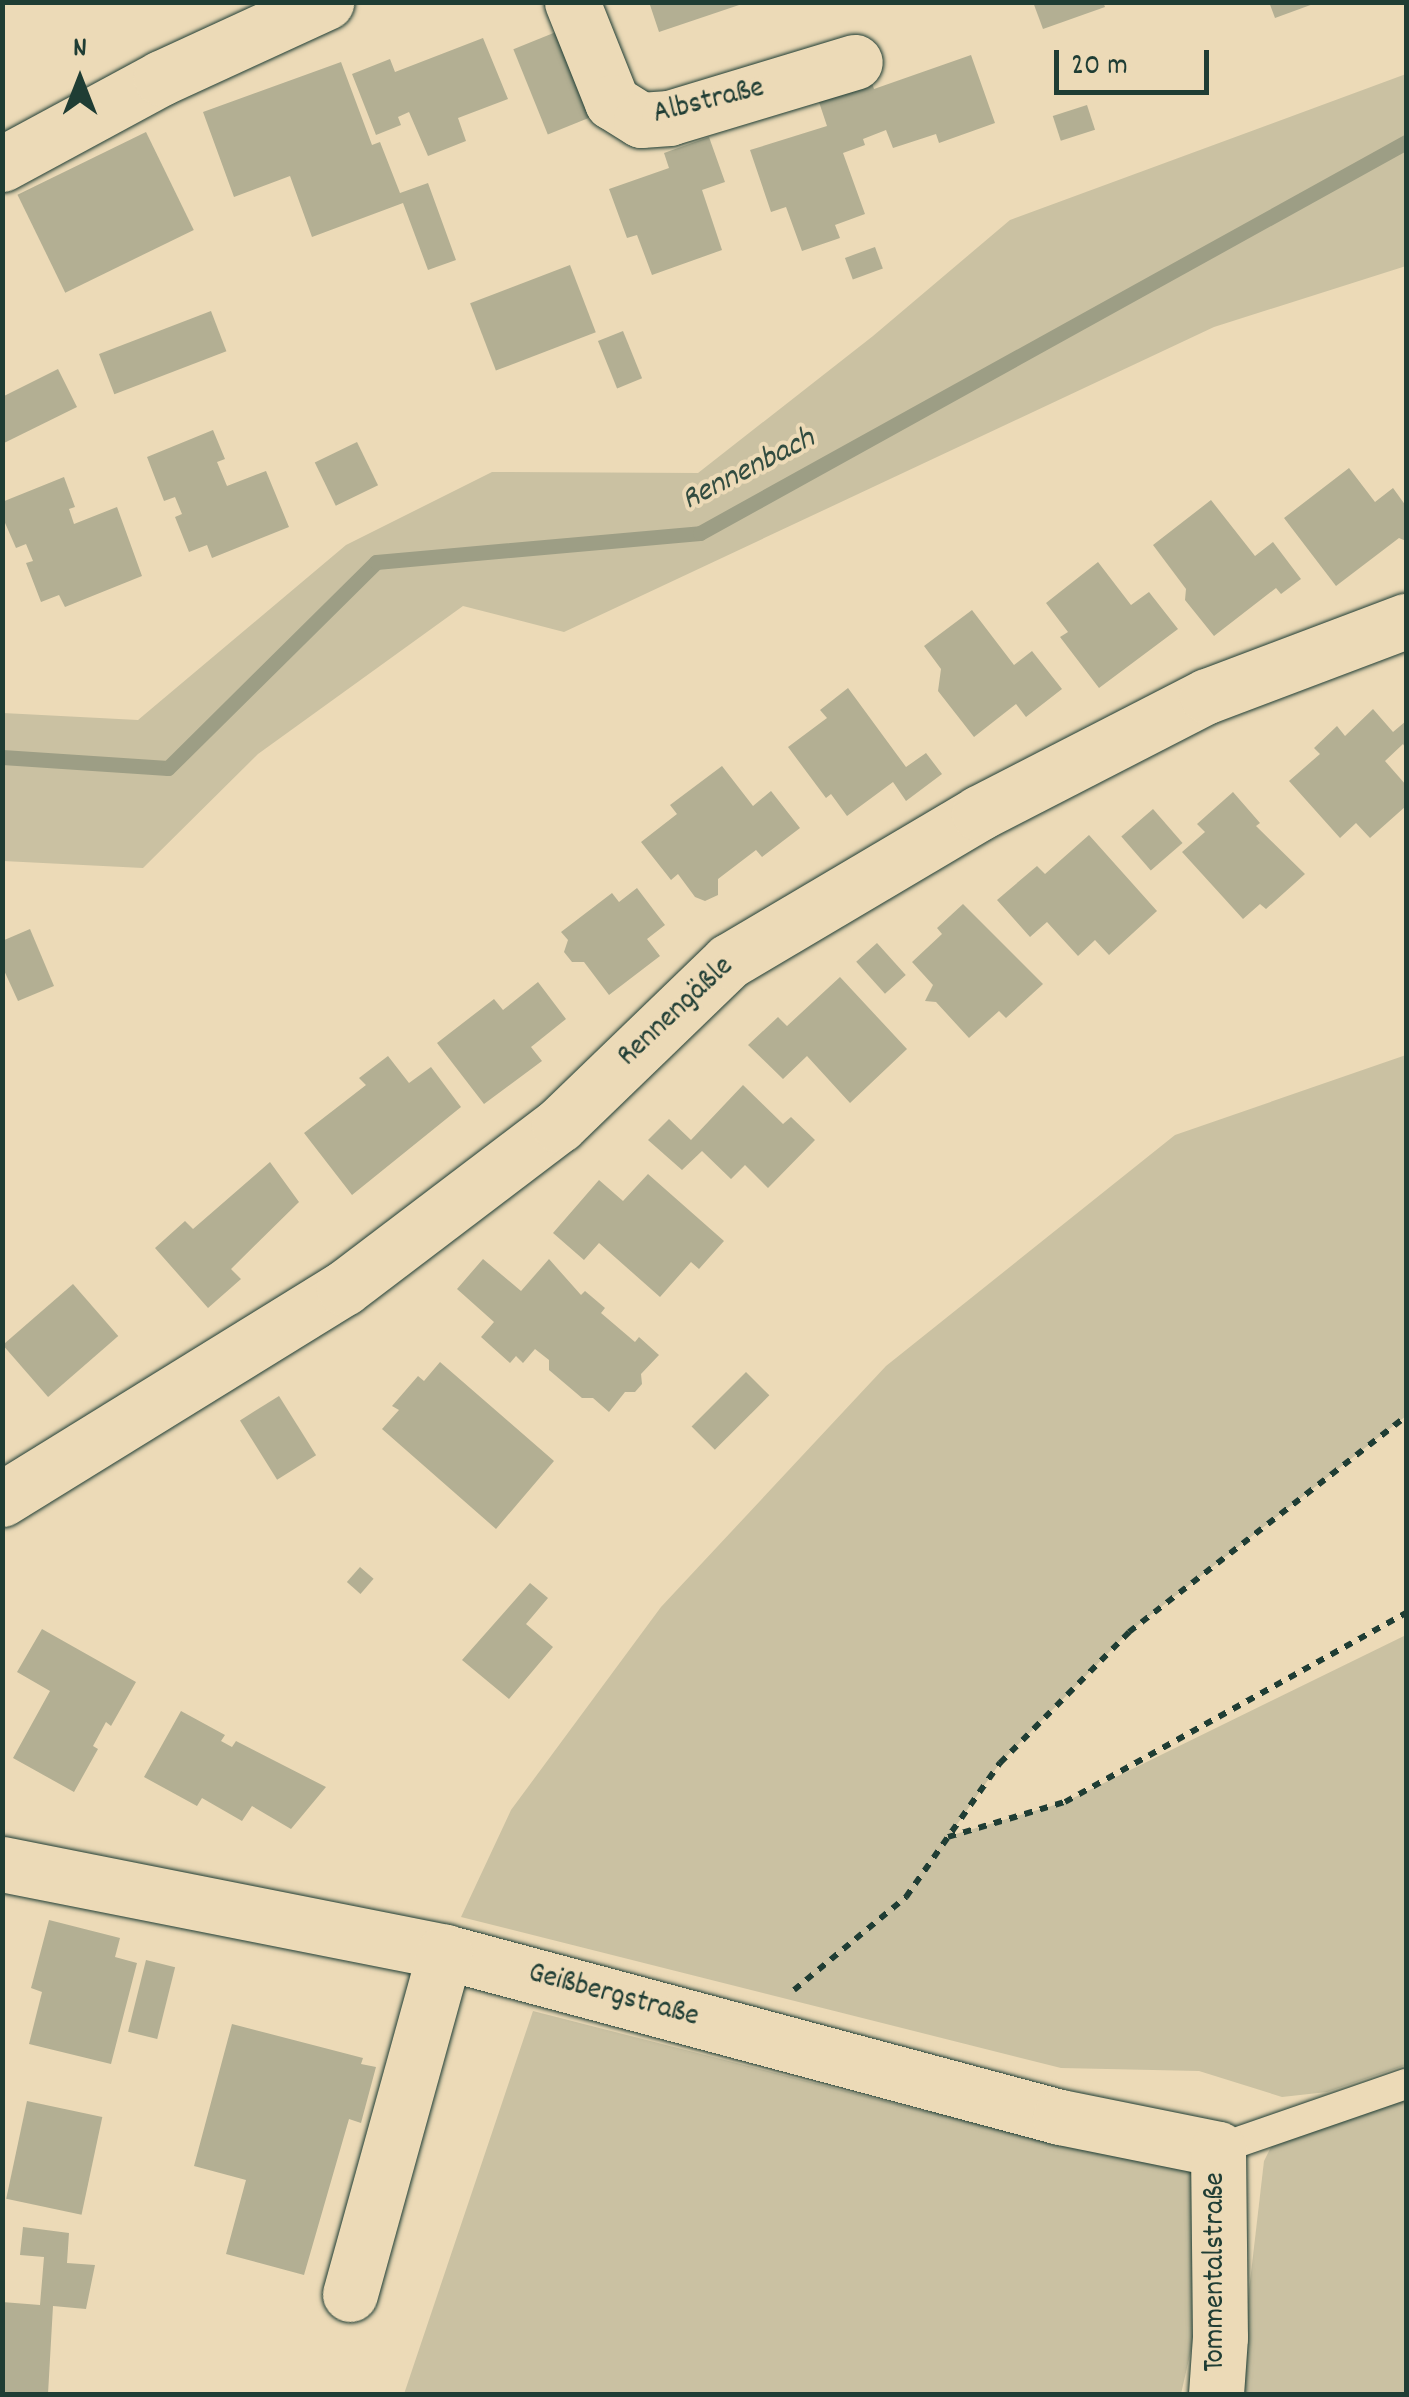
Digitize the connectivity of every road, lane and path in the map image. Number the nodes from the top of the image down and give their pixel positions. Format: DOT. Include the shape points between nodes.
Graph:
graph roads {
  1 [pos="326,2"];
  2 [pos="572,2"];
  3 [pos="855,62"];
  4 [pos="2,164"];
  5 [pos="1406,621"];
  6 [pos="1406,1416"];
  7 [pos="2,1499"];
  8 [pos="1406,1613"];
  9 [pos="948,1837"];
  10 [pos="2,1864"];
  11 [pos="445,1952"];
  12 [pos="743,2032"];
  13 [pos="1406,2084"];
  14 [pos="1218,2150"];
  15 [pos="350,2294"];
  16 [pos="1216,2394"];
  1 -- 4 [label="street" via="161,78"];
  2 -- 3 [label="street, Albstraße" via="612,102 642,120 669,118"];
  5 -- 7 [label="street, Rennengäßle" via="1207,696 980,813 729,961 559,1125 344,1288"];
  6 -- 9 [label="path" via="1129,1632 1000,1763"];
  8 -- 9 [label="path" via="1065,1802"];
  9 -- 12 [label="path" via="906,1897"];
  10 -- 11 [label="street, Geißbergstraße"];
  11 -- 12 [label="street, Geißbergstraße"];
  11 -- 15 [label="street"];
  12 -- 14 [label="street, Geißbergstraße" via="1060,2117"];
  13 -- 14 [label="lane"];
  14 -- 16 [label="street, Tommentalstraße"];
}
